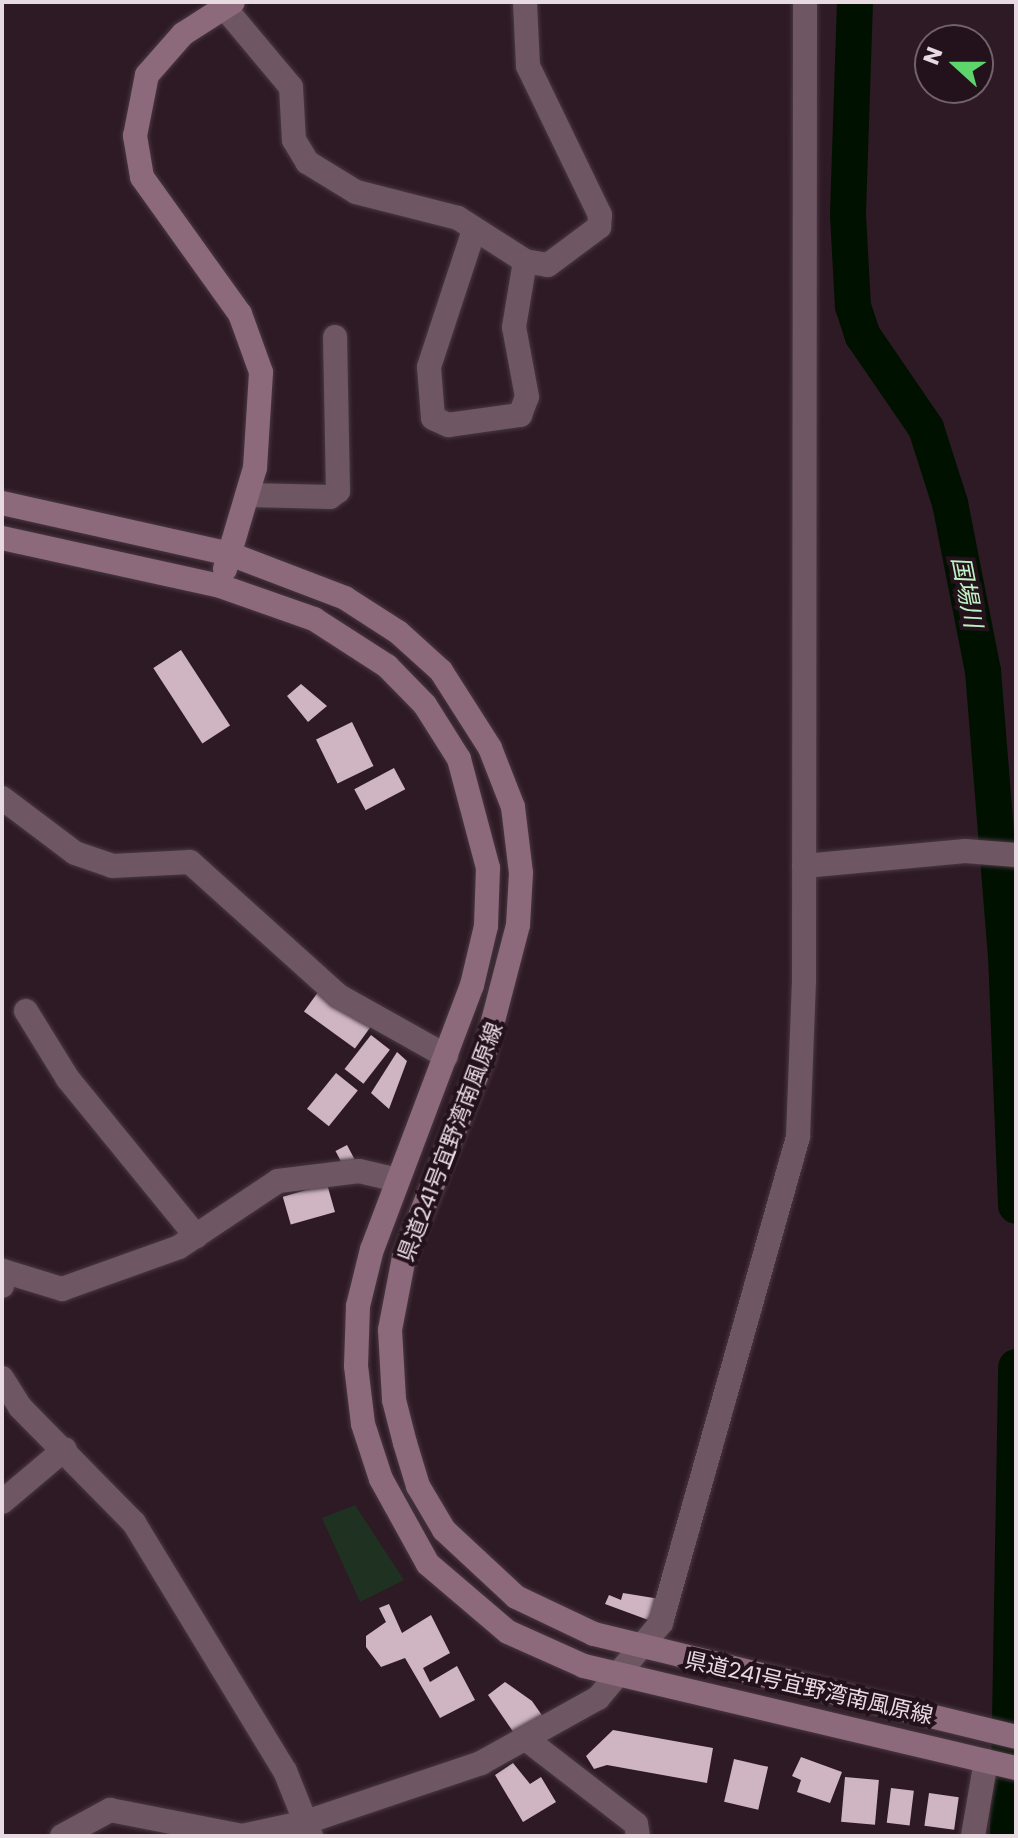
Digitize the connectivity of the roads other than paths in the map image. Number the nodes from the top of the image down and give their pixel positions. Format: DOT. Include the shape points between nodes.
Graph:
graph roads {
  1 [pos="525,2"];
  2 [pos="805,2"];
  3 [pos="228,4"];
  4 [pos="474,230"];
  5 [pos="525,261"];
  6 [pos="335,337"];
  7 [pos="248,495"];
  8 [pos="2,503"];
  9 [pos="2,538"];
  10 [pos="230,554"];
  11 [pos="220,586"];
  12 [pos="2,798"];
  13 [pos="1016,855"];
  14 [pos="804,866"];
  15 [pos="26,1011"];
  16 [pos="446,1056"];
  17 [pos="398,1180"];
  18 [pos="196,1236"];
  19 [pos="2,1276"];
  20 [pos="2,1378"];
  21 [pos="65,1449"];
  22 [pos="2,1502"];
  23 [pos="641,1649"];
  24 [pos="620,1676"];
  25 [pos="1016,1737"];
  26 [pos="526,1739"];
  27 [pos="999,1764"];
  28 [pos="309,1829"];
  29 [pos="62,1836"];
  30 [pos="638,1836"];
  31 [pos="973,1836"];
  1 -- 5 [label="street" via="528,66 600,215 599,227 560,261"];
  2 -- 14 [label="street"];
  3 -- 4 [label="street" via="291,87 294,140 307,162 356,192 458,218"];
  3 -- 7 [label="main road" via="183,34 147,75 135,136 142,177 253,341 262,411"];
  4 -- 5 [label="street"];
  4 -- 5 [label="street" via="429,367 433,418 448,425 520,415 527,397 514,327"];
  6 -- 7 [label="street" via="338,491 330,497"];
  7 -- 10 [label="main road"];
  8 -- 10 [label="main road, 県道241号宜野湾南風原線"];
  9 -- 11 [label="main road, 県道241号宜野湾南風原線"];
  10 -- 11 [label="main road"];
  10 -- 23 [label="main road, 県道241号宜野湾南風原線" via="345,598 398,632 472,711 513,807 521,873 506,989 404,1257 390,1330 394,1400 418,1486 475,1566 553,1617"];
  11 -- 16 [label="main road, 県道241号宜野湾南風原線" via="353,639 425,705 459,759 488,868 486,926"];
  12 -- 16 [label="street" via="75,853 112,866 190,862 339,996"];
  13 -- 14 [label="street" via="965,851"];
  14 -- 23 [label="street" via="798,1137 661,1623"];
  15 -- 18 [label="street" via="68,1079"];
  16 -- 17 [label="main road, 県道241号宜野湾南風原線"];
  17 -- 18 [label="street" via="359,1171 278,1181"];
  17 -- 24 [label="main road, 県道241号宜野湾南風原線" via="358,1306 356,1366 363,1424 381,1479 428,1564 464,1601 508,1632"];
  18 -- 19 [label="street" via="62,1289"];
  20 -- 21 [label="street" via="20,1407"];
  21 -- 22 [label="street"];
  21 -- 28 [label="street" via="134,1523 285,1771"];
  23 -- 24 [label="street"];
  23 -- 25 [label="main road, 県道241号宜野湾南風原線"];
  24 -- 26 [label="street" via="598,1698"];
  24 -- 27 [label="main road, 県道241号宜野湾南風原線"];
  26 -- 28 [label="street" via="481,1763"];
  26 -- 30 [label="street" via="636,1824"];
  27 -- 31 [label="street"];
  28 -- 29 [label="street" via="242,1836 110,1810"];
}
